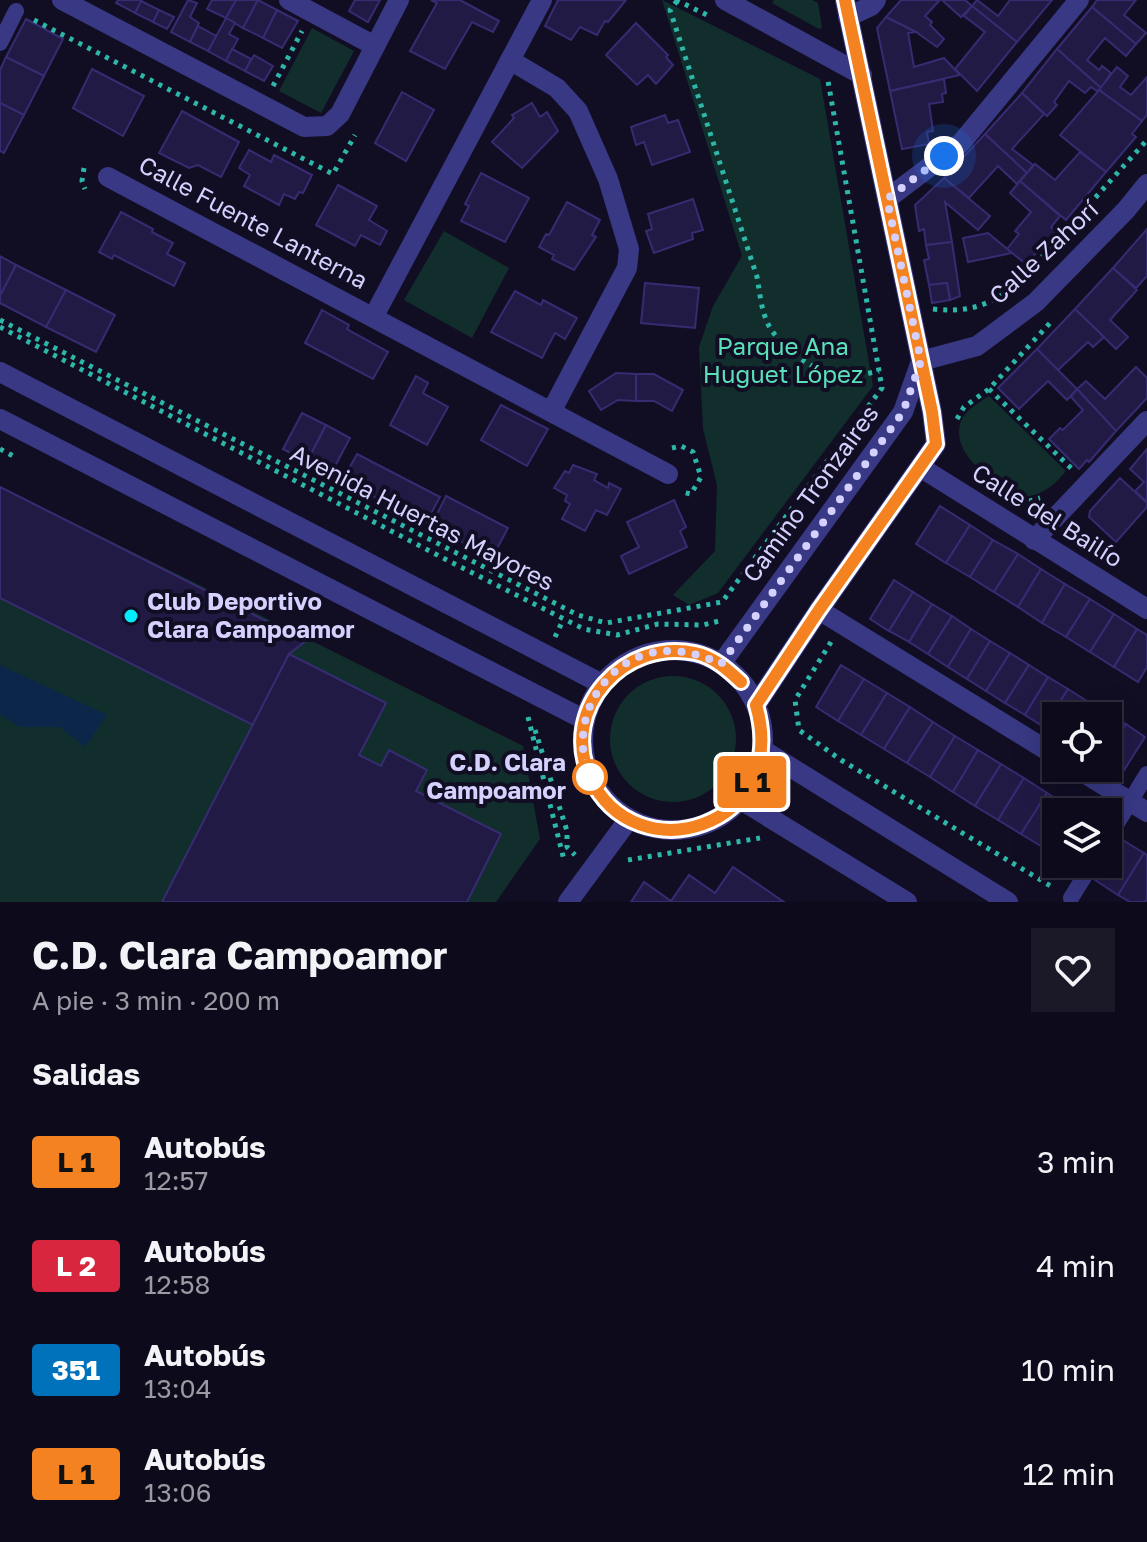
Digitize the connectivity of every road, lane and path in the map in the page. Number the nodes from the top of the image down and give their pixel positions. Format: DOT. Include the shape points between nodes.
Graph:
graph roads {
  1 [pos="62,0"];
  2 [pos="289,0"];
  3 [pos="399,0"];
  4 [pos="542,0"];
  5 [pos="725,0"];
  6 [pos="876,0"];
  7 [pos="1079,0"];
  8 [pos="677,1"];
  9 [pos="846,9"];
  10 [pos="16,11"];
  11 [pos="308,22"];
  12 [pos="0,43"];
  13 [pos="375,46"];
  14 [pos="510,60"];
  15 [pos="862,75"];
  16 [pos="270,92"];
  17 [pos="1147,140"];
  18 [pos="87,164"];
  19 [pos="108,177"];
  20 [pos="1147,184"];
  21 [pos="93,196"];
  22 [pos="887,199"];
  23 [pos="1042,258"];
  24 [pos="1009,289"];
  25 [pos="929,294"];
  26 [pos="374,316"];
  27 [pos="0,327"];
  28 [pos="921,361"];
  29 [pos="879,371"];
  30 [pos="0,372"];
  31 [pos="552,410"];
  32 [pos="0,419"];
  33 [pos="1147,421"];
  34 [pos="955,428"];
  35 [pos="0,449"];
  36 [pos="669,449"];
  37 [pos="28,463"];
  38 [pos="920,467"];
  39 [pos="1078,475"];
  40 [pos="673,482"];
  41 [pos="1047,496"];
  42 [pos="1017,499"];
  43 [pos="1034,540"];
  44 [pos="1147,609"];
  45 [pos="819,610"];
  46 [pos="729,616"];
  47 [pos="563,620"];
  48 [pos="547,655"];
  49 [pos="721,664"];
  50 [pos="602,684"];
  51 [pos="528,690"];
  52 [pos="756,705"];
  53 [pos="585,720"];
  54 [pos="530,722"];
  55 [pos="1042,747"];
  56 [pos="763,750"];
  57 [pos="1147,774"];
  58 [pos="1099,782"];
  59 [pos="741,800"];
  60 [pos="1139,807"];
  61 [pos="629,819"];
  62 [pos="1122,824"];
  63 [pos="765,838"];
  64 [pos="564,860"];
  65 [pos="627,860"];
  66 [pos="592,868"];
  67 [pos="1083,878"];
  68 [pos="1071,898"];
  69 [pos="568,902"];
  70 [pos="907,902"];
  71 [pos="1008,902"];
  1 -- 13 [label="street" via="304,127 327,126 340,114"];
  2 -- 13 [label="street"];
  3 -- 13 [label="street"];
  4 -- 14 [label="street, Calle Fuente Lanterna"];
  5 -- 15 [label="street"];
  6 -- 9 [label="street" via="871,6"];
  7 -- 22 [label="street" via="961,143"];
  8 -- 29 [label="path" via="670,10 770,327 783,344 827,373"];
  9 -- 15 [label="street"];
  10 -- 12 [label="street"];
  11 -- 16 [label="path"];
  14 -- 26 [label="street, Calle Fuente Lanterna"];
  14 -- 31 [label="street" via="557,88 578,111 608,179 629,249 627,268"];
  15 -- 22 [label="street"];
  17 -- 23 [label="path"];
  18 -- 21 [label="path" via="82,181"];
  19 -- 26 [label="street, Calle Fuente Lanterna"];
  20 -- 28 [label="street, Calle Zahorí" via="1036,302 977,346"];
  22 -- 28 [label="street"];
  24 -- 25 [label="path" via="985,306 949,311 931,309"];
  26 -- 31 [label="street, Calle Fuente Lanterna"];
  27 -- 47 [label="path, Avenida Huertas Mayores"];
  28 -- 38 [label="street" via="936,444"];
  28 -- 49 [label="street, Camino Tronzaires" via="903,412"];
  30 -- 48 [label="street"];
  31 -- 40 [label="street, Calle Fuente Lanterna"];
  32 -- 51 [label="street"];
  33 -- 43 [label="street"];
  34 -- 39 [label="path" via="964,407 989,389"];
  35 -- 37 [label="path"];
  36 -- 40 [label="path" via="681,446 693,452 701,477 691,494"];
  38 -- 43 [label="street, Calle del Bailío"];
  38 -- 45 [label="street"];
  41 -- 42 [label="path"];
  43 -- 44 [label="street, Calle del Bailío"];
  45 -- 52 [label="street"];
  45 -- 55 [label="street"];
  46 -- 47 [label="path, Avenida Huertas Mayores" via="717,623 658,624 617,635"];
  47 -- 48 [label="path"];
  48 -- 50 [label="street"];
  49 -- 50 [label="street" via="671,650 645,654"];
  49 -- 52 [label="street"];
  50 -- 53 [label="street"];
  51 -- 53 [label="street"];
  51 -- 54 [label="path" via="519,710"];
  52 -- 56 [label="street"];
  53 -- 61 [label="street" via="582,749 590,777 606,801"];
  54 -- 64 [label="path"];
  54 -- 66 [label="path" via="567,831 568,850"];
  56 -- 59 [label="street"];
  56 -- 71 [label="street"];
  57 -- 60 [label="street"];
  58 -- 60 [label="street"];
  59 -- 61 [label="street" via="717,819 688,829 658,829"];
  59 -- 70 [label="street"];
  60 -- 62 [label="street"];
  61 -- 66 [label="street"];
  63 -- 65 [label="path"];
  66 -- 69 [label="street"];
  67 -- 68 [label="street"];
}
